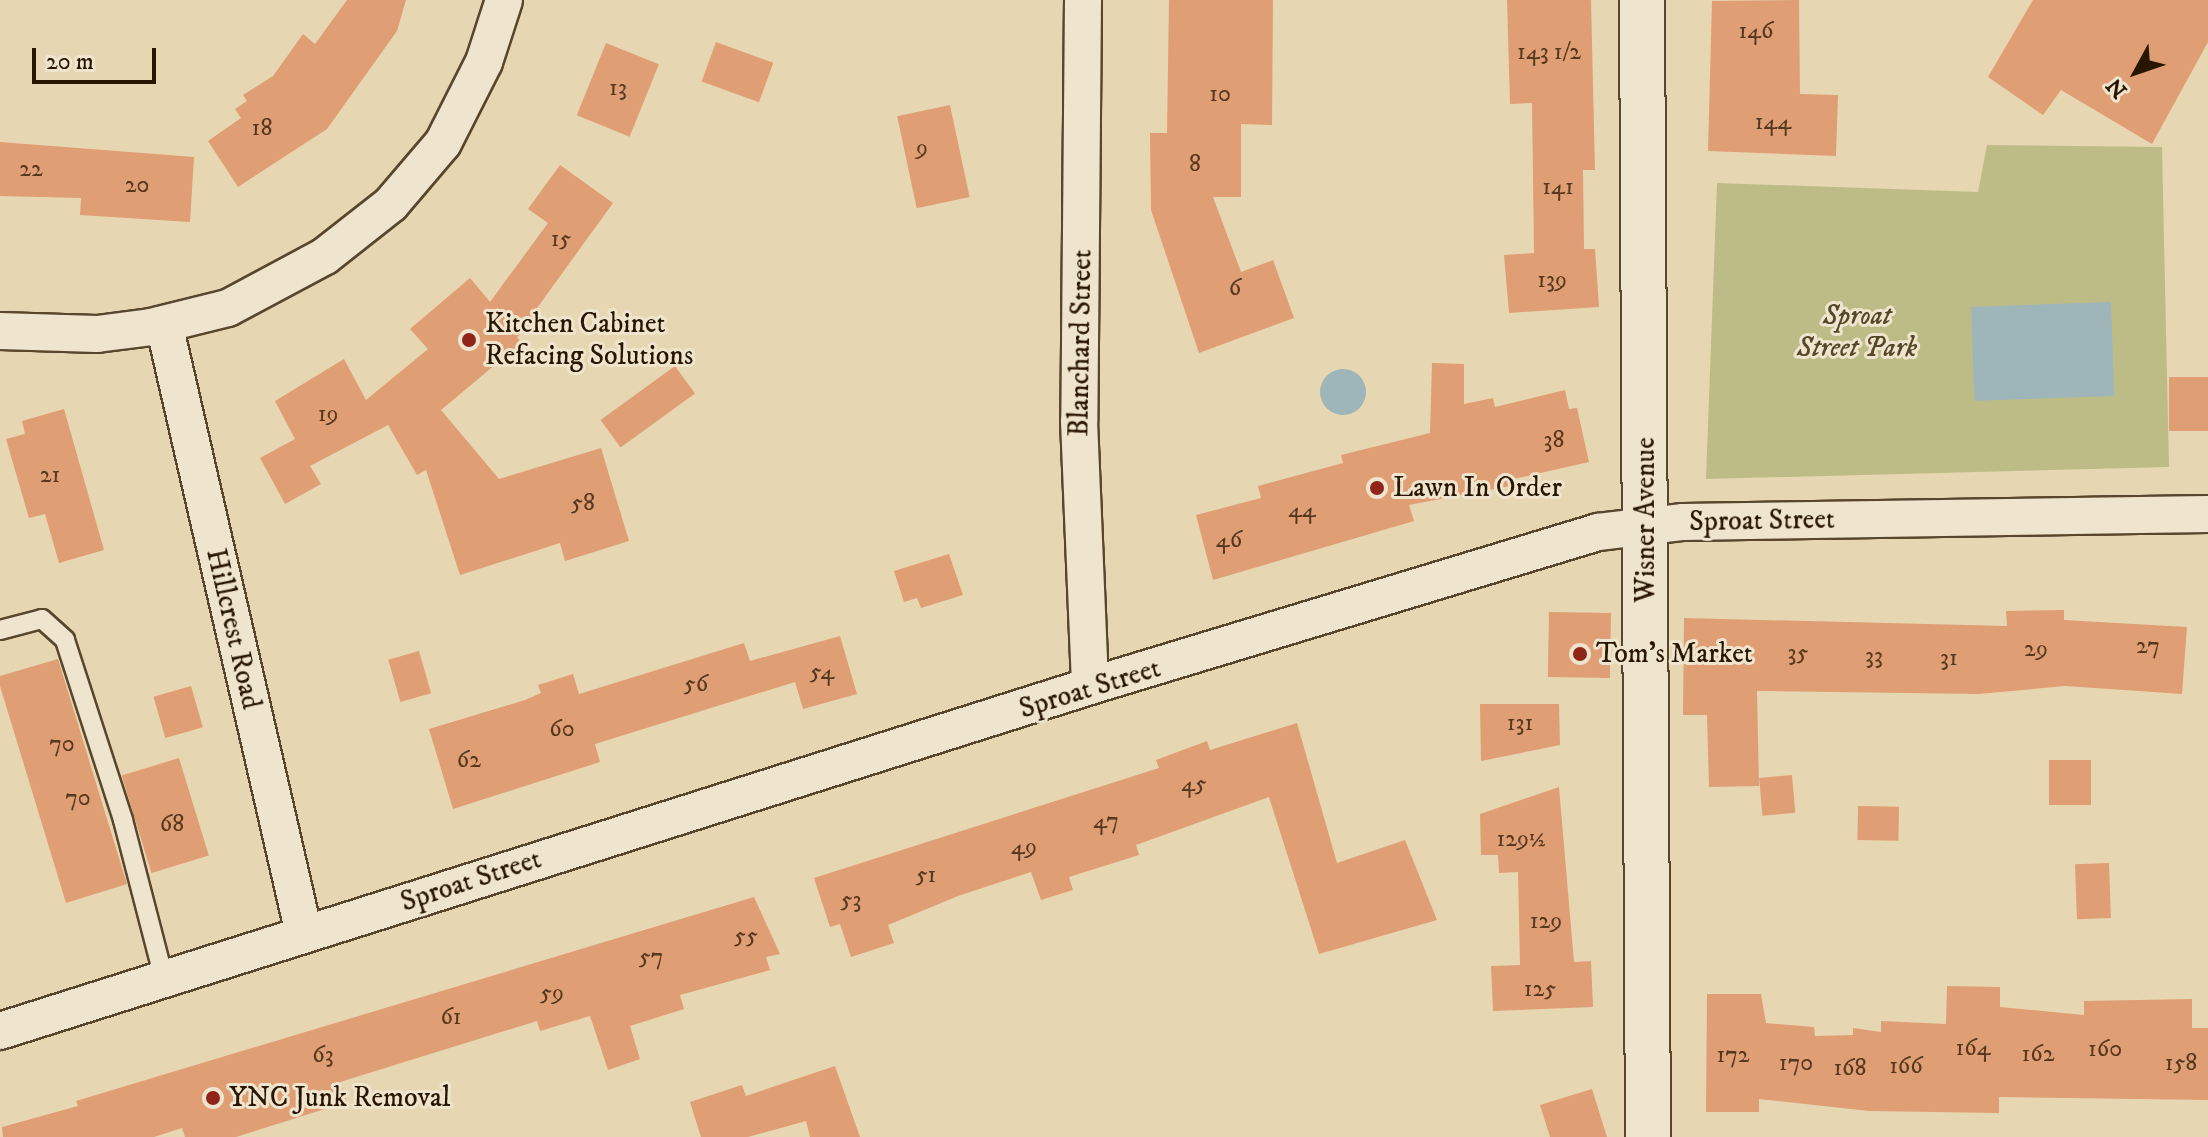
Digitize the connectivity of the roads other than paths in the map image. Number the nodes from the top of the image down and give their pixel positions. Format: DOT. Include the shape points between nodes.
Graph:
graph roads {
  1 [pos="504,0"];
  2 [pos="1083,0"];
  3 [pos="1642,0"];
  4 [pos="164,324"];
  5 [pos="0,331"];
  6 [pos="2208,514"];
  7 [pos="1647,525"];
  8 [pos="0,630"];
  9 [pos="1090,686"];
  10 [pos="304,934"];
  11 [pos="164,978"];
  12 [pos="0,1031"];
  13 [pos="1648,1137"];
  1 -- 4 [label="street" via="484,62 443,143 391,204 325,256 261,294"];
  2 -- 9 [label="street, Blanchard Street" via="1079,421"];
  3 -- 7 [label="street, Wisner Avenue"];
  4 -- 5 [label="street" via="97,334"];
  4 -- 10 [label="street, Hillcrest Road"];
  6 -- 7 [label="street, Sproat Street"];
  7 -- 9 [label="street, Sproat Street" via="1598,532"];
  7 -- 13 [label="street, Wisner Avenue"];
  8 -- 11 [label="lane" via="42,619 65,640 123,820"];
  9 -- 10 [label="street, Sproat Street"];
  10 -- 11 [label="street, Sproat Street"];
  11 -- 12 [label="street, Sproat Street"];
}
